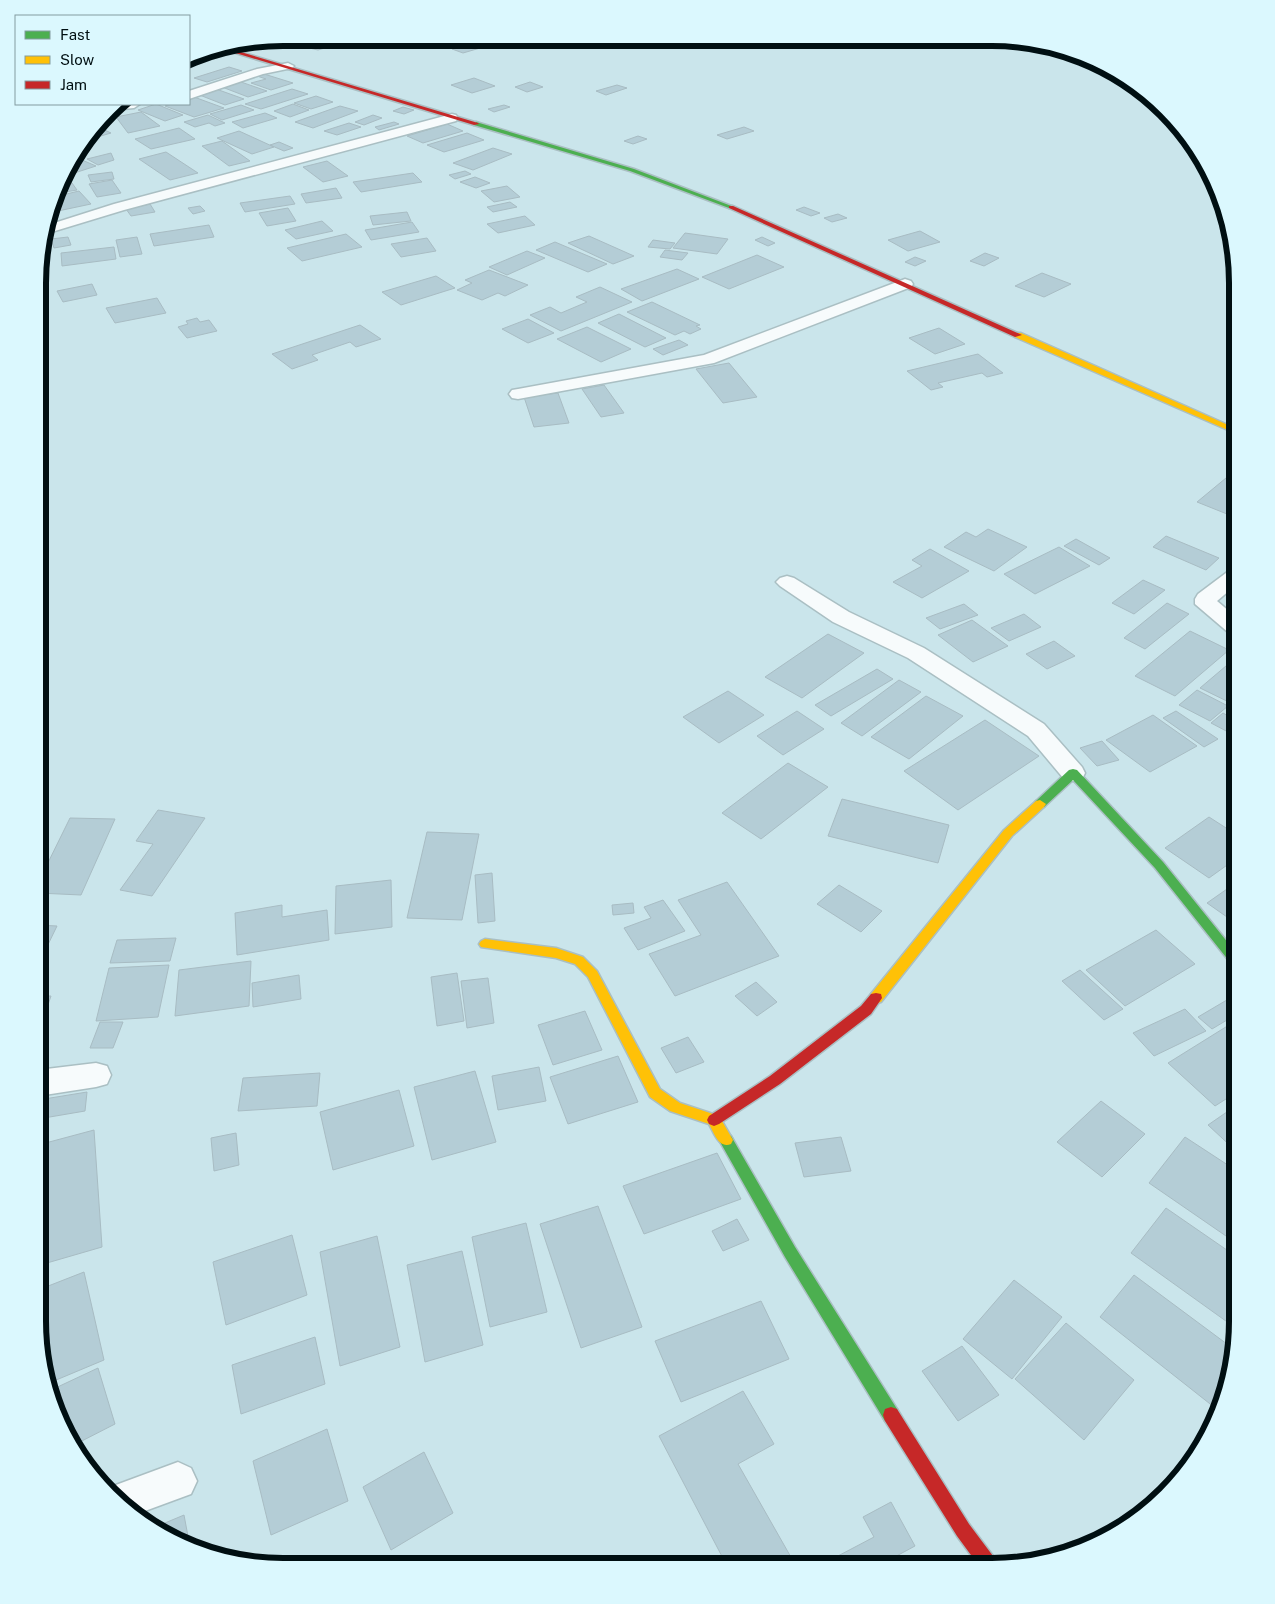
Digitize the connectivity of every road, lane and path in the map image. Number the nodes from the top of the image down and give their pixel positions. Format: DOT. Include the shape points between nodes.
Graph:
graph roads {
  1 [pos="235,51"];
  2 [pos="288,66"];
  3 [pos="190,95"];
  4 [pos="452,118"];
  5 [pos="53,228"];
  6 [pos="905,284"];
  7 [pos="518,394"];
  8 [pos="1229,428"];
  9 [pos="1229,580"];
  10 [pos="788,582"];
  11 [pos="1229,622"];
  12 [pos="1073,773"];
  13 [pos="485,944"];
  14 [pos="1229,953"];
  15 [pos="96,1075"];
  16 [pos="46,1082"];
  17 [pos="714,1120"];
  18 [pos="178,1481"];
  19 [pos="127,1499"];
  20 [pos="984,1558"];
  1 -- 2 [label="main road"];
  2 -- 3 [label="street" via="261,71"];
  2 -- 4 [label="main road"];
  4 -- 5 [label="street"];
  4 -- 6 [label="main road" via="641,173 725,204"];
  6 -- 7 [label="street" via="708,359"];
  6 -- 8 [label="main road"];
  9 -- 11 [label="street" via="1206,599 1206,604"];
  10 -- 12 [label="street" via="841,617 916,653 1036,730"];
  12 -- 14 [label="main road" via="1159,865"];
  12 -- 17 [label="main road" via="1008,833 866,1010 775,1080"];
  13 -- 17 [label="main road" via="556,953 579,960 593,974 655,1093 675,1107"];
  15 -- 16 [label="street"];
  17 -- 20 [label="main road" via="790,1252 963,1530"];
  18 -- 19 [label="street"];
}
